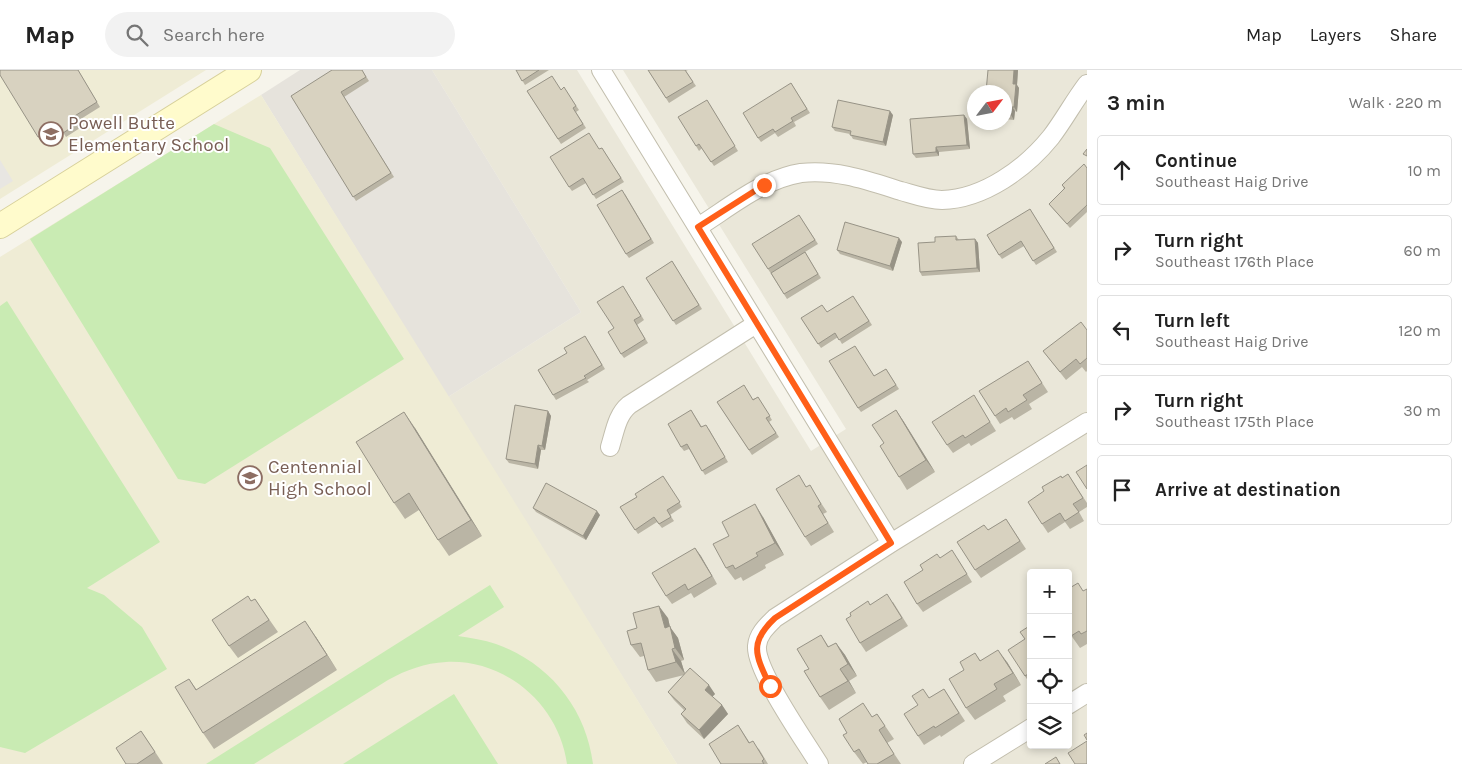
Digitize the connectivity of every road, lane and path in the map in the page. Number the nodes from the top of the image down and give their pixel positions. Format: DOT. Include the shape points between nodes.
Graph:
graph roads {
  1 [pos="249,70"];
  2 [pos="601,70"];
  3 [pos="1087,84"];
  4 [pos="0,226"];
  5 [pos="698,227"];
  6 [pos="756,324"];
  7 [pos="1087,422"];
  8 [pos="610,447"];
  9 [pos="891,543"];
  10 [pos="1087,693"];
  11 [pos="1070,704"];
  12 [pos="1027,730"];
  13 [pos="819,764"];
  14 [pos="973,764"];
  1 -- 4 [label="street"];
  2 -- 5 [label="street"];
  3 -- 5 [label="street" via="1035,155 985,189 943,200 923,198 860,178 825,172 801,173 764,185"];
  5 -- 6 [label="street"];
  6 -- 8 [label="street" via="629,405 618,418"];
  6 -- 9 [label="street"];
  7 -- 9 [label="street"];
  9 -- 13 [label="street" via="775,618 758,639 756,648 770,686"];
  10 -- 11 [label="street"];
  12 -- 14 [label="street"];
}
